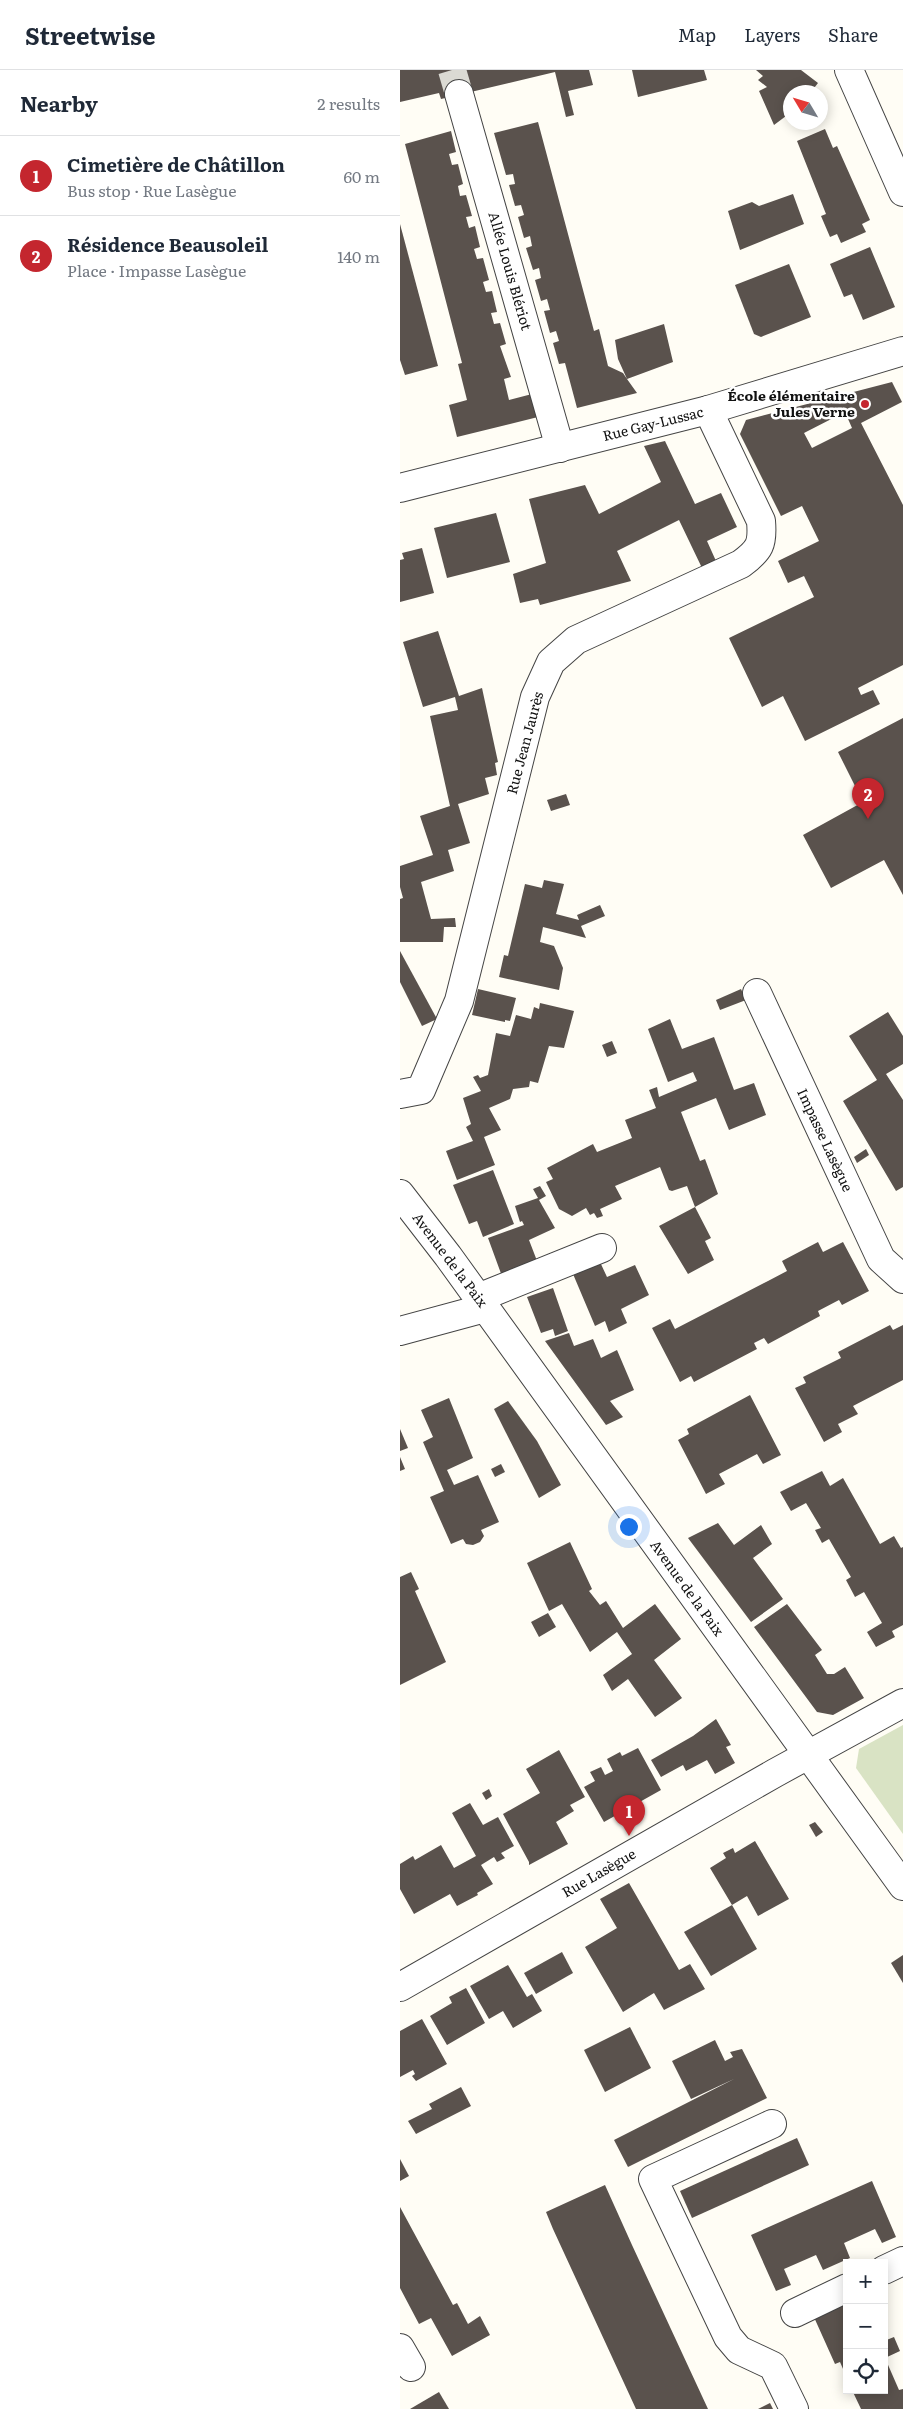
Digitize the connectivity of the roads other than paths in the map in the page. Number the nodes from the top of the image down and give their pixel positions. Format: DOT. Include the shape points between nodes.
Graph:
graph roads {
  1 [pos="849,70"];
  2 [pos="459,94"];
  3 [pos="903,192"];
  4 [pos="903,351"];
  5 [pos="708,410"];
  6 [pos="560,448"];
  7 [pos="400,488"];
  8 [pos="757,993"];
  9 [pos="400,1094"];
  10 [pos="400,1194"];
  11 [pos="602,1248"];
  12 [pos="903,1279"];
  13 [pos="482,1303"];
  14 [pos="400,1331"];
  15 [pos="903,1703"];
  16 [pos="807,1755"];
  17 [pos="903,1886"];
  18 [pos="400,1987"];
  19 [pos="772,2124"];
  20 [pos="903,2261"];
  21 [pos="888,2268"];
  22 [pos="843,2290"];
  23 [pos="795,2313"];
  24 [pos="794,2409"];
  1 -- 3 [label="street"];
  2 -- 6 [label="street, Allée Louis Blériot"];
  4 -- 5 [label="street, Rue Gay-Lussac"];
  5 -- 6 [label="street, Rue Gay-Lussac"];
  5 -- 9 [label="street, Rue Jean Jaurès" via="762,521 763,538 756,553 741,564 576,640 551,662 535,697 459,1001 421,1090"];
  6 -- 7 [label="street, Rue Gay-Lussac"];
  8 -- 12 [label="street, Impasse Lasègue" via="882,1259"];
  10 -- 13 [label="street, Avenue de la Paix"];
  11 -- 13 [label="street"];
  13 -- 14 [label="street"];
  13 -- 16 [label="street, Avenue de la Paix"];
  15 -- 16 [label="street, Rue Lasègue"];
  16 -- 17 [label="street, Avenue de la Paix"];
  16 -- 18 [label="street, Rue Lasègue"];
  19 -- 24 [label="street" via="653,2179 728,2337 739,2350 773,2366"];
  20 -- 21 [label="street"];
  22 -- 23 [label="street"];
}
